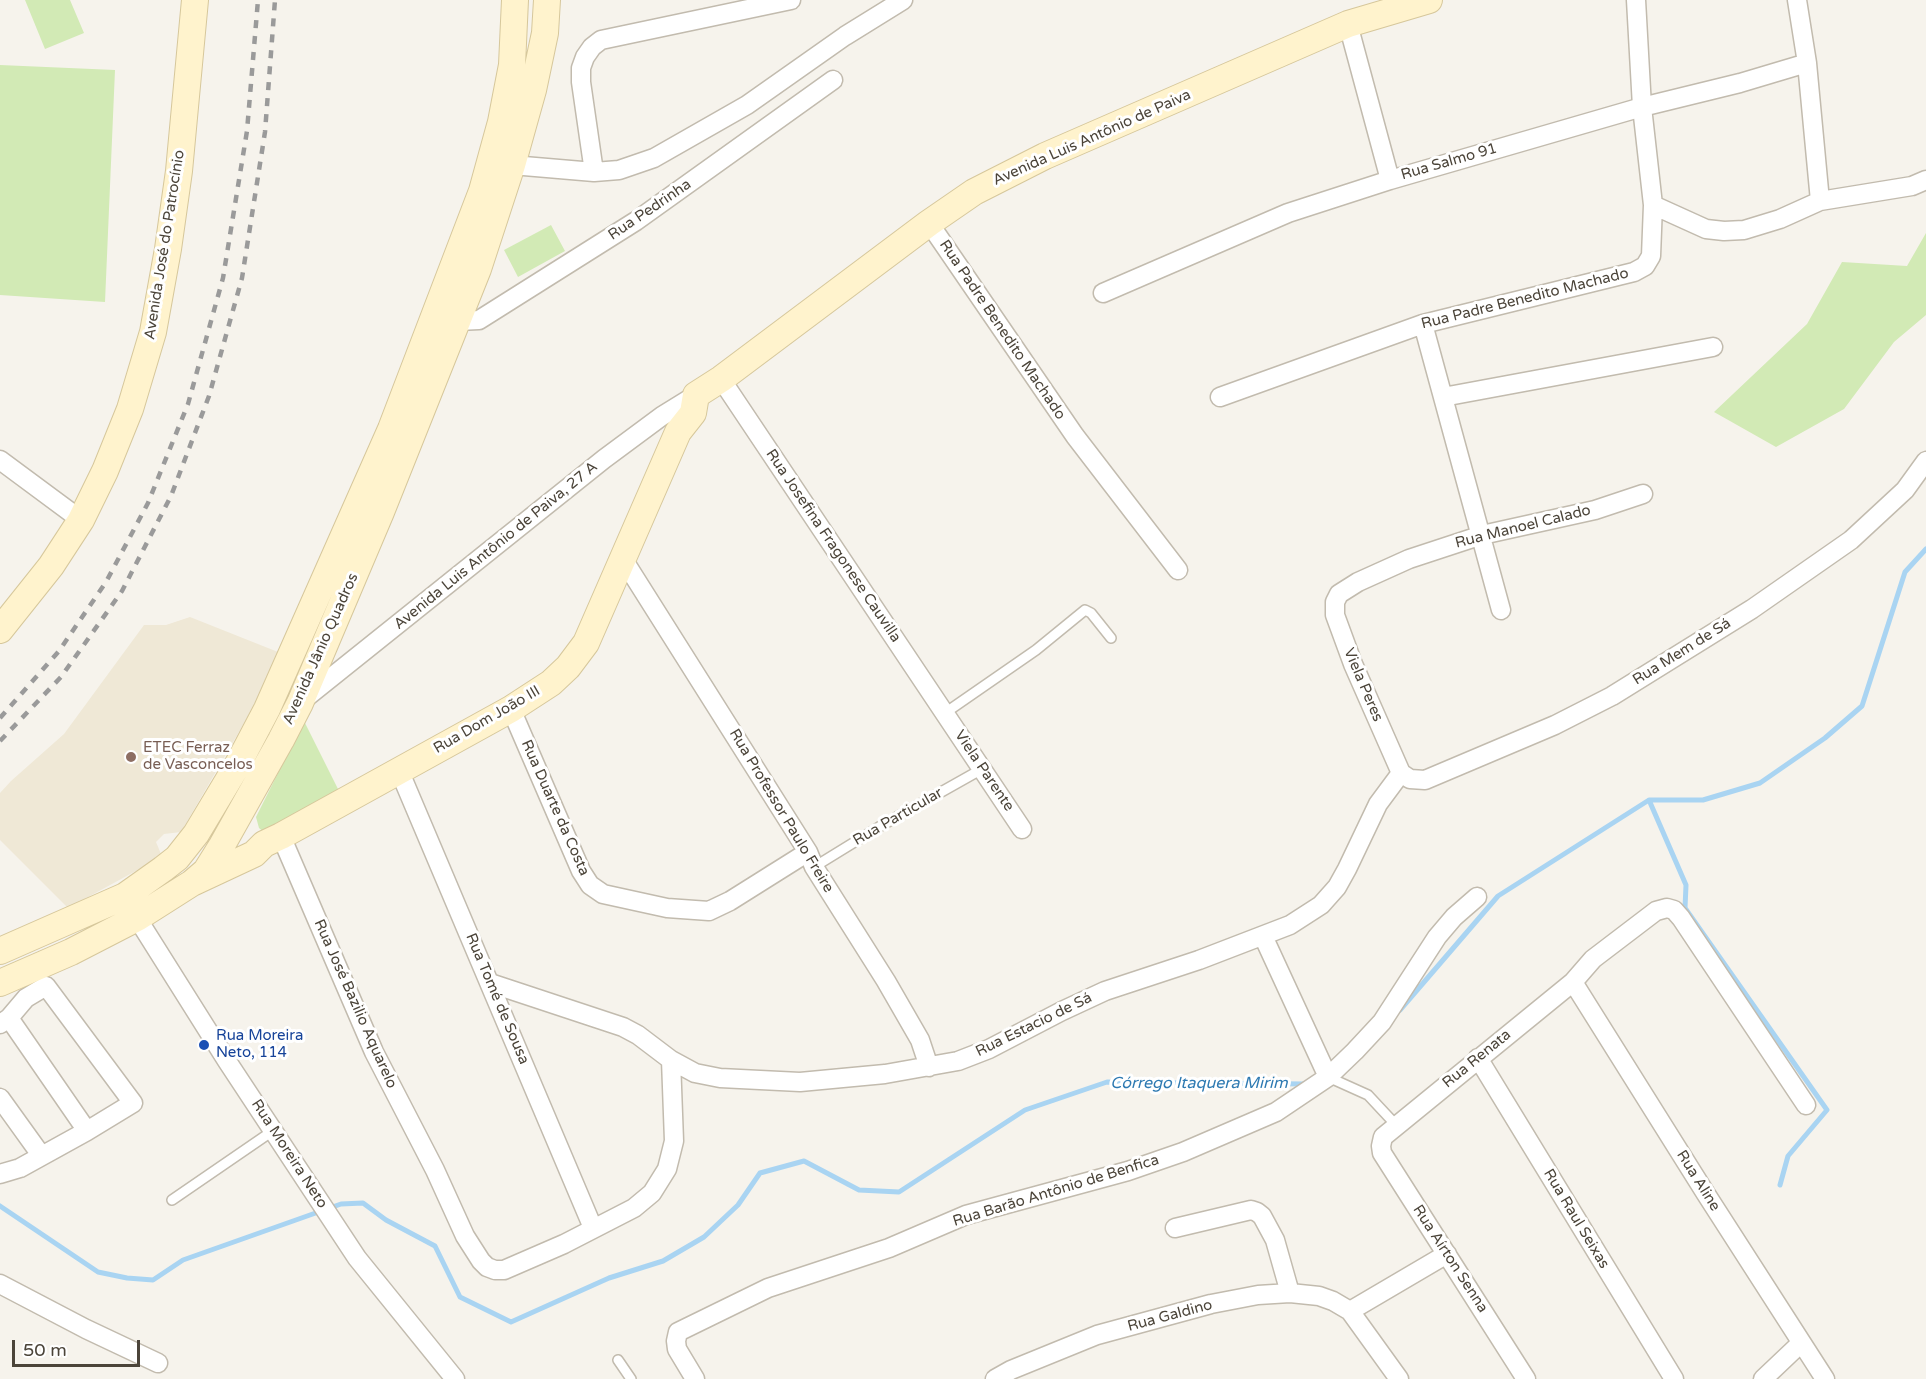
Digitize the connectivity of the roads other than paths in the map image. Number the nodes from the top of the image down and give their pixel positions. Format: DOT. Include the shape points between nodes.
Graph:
graph roads {
  1 [pos="195,0"];
  2 [pos="515,0"];
  3 [pos="547,0"];
  4 [pos="791,0"];
  5 [pos="903,0"];
  6 [pos="1429,0"];
  7 [pos="1636,0"];
  8 [pos="1797,0"];
  9 [pos="1348,24"];
  10 [pos="514,42"];
  11 [pos="544,42"];
  12 [pos="1807,63"];
  13 [pos="833,80"];
  14 [pos="1642,107"];
  15 [pos="512,165"];
  16 [pos="594,172"];
  17 [pos="1390,180"];
  18 [pos="1926,180"];
  19 [pos="491,195"];
  20 [pos="1820,201"];
  21 [pos="1653,206"];
  22 [pos="929,223"];
  23 [pos="1103,293"];
  24 [pos="458,321"];
  25 [pos="1423,324"];
  26 [pos="1713,347"];
  27 [pos="721,379"];
  28 [pos="696,395"];
  29 [pos="1220,397"];
  30 [pos="1443,397"];
  31 [pos="0,460"];
  32 [pos="1926,461"];
  33 [pos="1643,494"];
  34 [pos="81,520"];
  35 [pos="1482,535"];
  36 [pos="623,559"];
  37 [pos="1178,570"];
  38 [pos="1339,594"];
  39 [pos="1501,610"];
  40 [pos="3,620"];
  41 [pos="1112,638"];
  42 [pos="300,703"];
  43 [pos="511,709"];
  44 [pos="945,713"];
  45 [pos="982,769"];
  46 [pos="399,770"];
  47 [pos="1401,773"];
  48 [pos="1022,829"];
  49 [pos="272,840"];
  50 [pos="222,847"];
  51 [pos="177,858"];
  52 [pos="811,860"];
  53 [pos="192,883"];
  54 [pos="1477,897"];
  55 [pos="138,918"];
  56 [pos="1263,936"];
  57 [pos="0,951"];
  58 [pos="1573,982"];
  59 [pos="0,983"];
  60 [pos="490,983"];
  61 [pos="4,1021"];
  62 [pos="1478,1058"];
  63 [pos="671,1060"];
  64 [pos="929,1067"];
  65 [pos="1328,1077"];
  66 [pos="0,1098"];
  67 [pos="1806,1105"];
  68 [pos="274,1130"];
  69 [pos="87,1131"];
  70 [pos="1389,1131"];
  71 [pos="42,1155"];
  72 [pos="0,1174"];
  73 [pos="172,1200"];
  74 [pos="593,1228"];
  75 [pos="1175,1228"];
  76 [pos="1447,1254"];
  77 [pos="4,1290"];
  78 [pos="1290,1293"];
  79 [pos="1350,1311"];
  80 [pos="1801,1343"];
  81 [pos="618,1360"];
  82 [pos="158,1363"];
  83 [pos="451,1378"];
  84 [pos="631,1379"];
  85 [pos="695,1379"];
  86 [pos="995,1379"];
  87 [pos="1399,1379"];
  88 [pos="1526,1379"];
  89 [pos="1674,1379"];
  90 [pos="1762,1379"];
  91 [pos="1825,1379"];
  1 -- 34 [label="main road, Avenida José do Patrocínio" via="179,171 153,332 130,409"];
  2 -- 10 [label="main road"];
  3 -- 11 [label="main road"];
  4 -- 16 [label="street" via="601,40 592,47 581,68 581,82"];
  5 -- 16 [label="street" via="747,105 654,159 619,170"];
  6 -- 9 [label="main road, Avenida Luis Antônio de Paiva"];
  7 -- 14 [label="street, Rua Padre Benedito Machado"];
  8 -- 12 [label="street"];
  9 -- 17 [label="street"];
  9 -- 22 [label="main road, Avenida Luis Antônio de Paiva" via="1045,156 974,192"];
  10 -- 11 [label="main road"];
  10 -- 19 [label="main road"];
  11 -- 15 [label="main road"];
  12 -- 14 [label="street, Rua Salmo 91"];
  12 -- 20 [label="street"];
  13 -- 24 [label="street, Rua Pedrinha" via="636,220 479,320"];
  14 -- 17 [label="street, Rua Salmo 91"];
  14 -- 21 [label="street, Rua Padre Benedito Machado"];
  15 -- 16 [label="street"];
  15 -- 19 [label="main road"];
  17 -- 23 [label="street, Rua Salmo 91" via="1288,213"];
  18 -- 20 [label="street" via="1912,186"];
  19 -- 24 [label="main road, Avenida Jânio Quadros"];
  19 -- 51 [label="main road, Avenida Jânio Quadros" via="267,709 213,807"];
  20 -- 21 [label="street" via="1762,225 1724,231 1706,229"];
  21 -- 25 [label="street, Rua Padre Benedito Machado" via="1651,256 1645,266 1634,272"];
  22 -- 27 [label="main road, Avenida Luis Antônio de Paiva"];
  22 -- 37 [label="street, Rua Padre Benedito Machado" via="1075,436"];
  24 -- 42 [label="main road, Avenida Jânio Quadros"];
  25 -- 29 [label="street, Rua Padre Benedito Machado"];
  25 -- 30 [label="street"];
  26 -- 30 [label="street"];
  27 -- 28 [label="main road, Avenida Luis Antônio de Paiva"];
  27 -- 44 [label="street, Rua Josefina Fragonese Cauvilla"];
  28 -- 36 [label="main road, Rua Dom João III" via="693,412 678,432"];
  28 -- 42 [label="street, Avenida Luis Antônio de Paiva, 27 A" via="604,459"];
  30 -- 35 [label="street"];
  31 -- 34 [label="street"];
  32 -- 47 [label="street, Rua Mem de Sá" via="1905,490 1851,540 1752,609 1612,696 1555,725 1425,780 1410,779"];
  33 -- 35 [label="street, Rua Manoel Calado" via="1595,510"];
  34 -- 40 [label="main road, Avenida José do Patrocínio" via="51,567"];
  35 -- 38 [label="street, Rua Manoel Calado" via="1409,559"];
  35 -- 39 [label="street"];
  36 -- 43 [label="main road, Rua Dom João III" via="586,643 551,683"];
  36 -- 52 [label="street, Rua Professor Paulo Freire"];
  38 -- 47 [label="street, Viela Peres" via="1335,615"];
  41 -- 44 [label="lane" via="1085,610 1036,650"];
  42 -- 50 [label="main road, Avenida Jânio Quadros"];
  43 -- 46 [label="main road, Rua Dom João III"];
  43 -- 52 [label="street, Rua Duarte da Costa" via="581,871 590,885 603,894 668,908 709,911"];
  44 -- 45 [label="street, Viela Parente"];
  45 -- 48 [label="street, Viela Parente"];
  45 -- 52 [label="lane, Rua Particular"];
  46 -- 49 [label="main road, Rua Dom João III"];
  46 -- 60 [label="street, Rua Tomé de Sousa"];
  47 -- 56 [label="street, Rua Estacio de Sá" via="1378,804 1337,887 1321,904 1290,925"];
  49 -- 50 [label="main road, Rua Dom João III"];
  49 -- 53 [label="main road, Rua Dom João III" via="254,854"];
  49 -- 74 [label="street, Rua José Bazilio Aquarelo" via="465,1236 481,1261 495,1270 504,1270"];
  50 -- 51 [label="main road, Rua Dom João III"];
  50 -- 53 [label="main road, Avenida Jânio Quadros" via="206,871"];
  51 -- 57 [label="main road, Avenida Jânio Quadros" via="125,896"];
  52 -- 64 [label="street, Rua Professor Paulo Freire" via="920,1040"];
  53 -- 55 [label="main road, Avenida Jânio Quadros"];
  54 -- 65 [label="street, Rua Barão Antônio de Benfica" via="1437,938 1382,1022"];
  55 -- 59 [label="main road, Avenida Jânio Quadros"];
  55 -- 68 [label="street, Rua Moreira Neto"];
  56 -- 64 [label="street, Rua Estacio de Sá" via="1106,991 989,1049"];
  56 -- 65 [label="street"];
  58 -- 62 [label="street, Rua Renata"];
  58 -- 67 [label="street, Rua Renata" via="1593,959 1656,911 1674,910"];
  58 -- 80 [label="street, Rua Aline"];
  60 -- 63 [label="street, Rua Estacio de Sá" via="623,1027"];
  60 -- 74 [label="street, Rua Tomé de Sousa"];
  61 -- 69 [label="street"];
  61 -- 69 [label="street" via="26,998 46,986 133,1102"];
  62 -- 70 [label="street, Rua Renata"];
  62 -- 89 [label="street, Rua Raul Seixas"];
  63 -- 64 [label="street, Rua Estacio de Sá" via="695,1073 768,1081 826,1080"];
  63 -- 74 [label="street" via="674,1141 666,1169 652,1193 634,1208"];
  65 -- 70 [label="lane" via="1368,1095"];
  65 -- 85 [label="street, Rua Barão Antônio de Benfica" via="1276,1112 1183,1152 1128,1172 966,1215 871,1254 768,1288 678,1332 676,1349"];
  66 -- 71 [label="street"];
  68 -- 73 [label="lane"];
  68 -- 83 [label="street, Rua Moreira Neto" via="357,1258"];
  69 -- 71 [label="street"];
  70 -- 76 [label="street, Rua Aírton Senna" via="1381,1146 1382,1153"];
  71 -- 72 [label="street"];
  75 -- 78 [label="street" via="1251,1210 1257,1212 1275,1240"];
  76 -- 79 [label="street"];
  76 -- 88 [label="street, Rua Aírton Senna"];
  77 -- 82 [label="street"];
  78 -- 79 [label="street, Rua Galdino" via="1319,1296"];
  78 -- 86 [label="street, Rua Galdino" via="1211,1304 1097,1335"];
  79 -- 87 [label="street"];
  80 -- 90 [label="street"];
  80 -- 91 [label="street, Rua Aline"];
  81 -- 84 [label="lane"];
}
